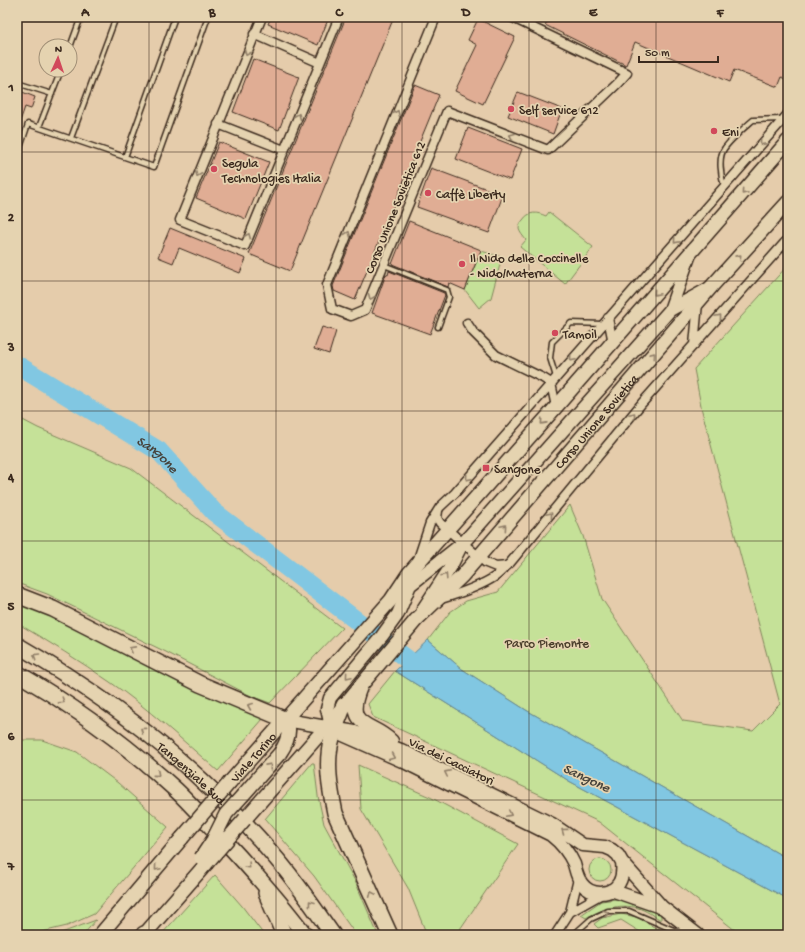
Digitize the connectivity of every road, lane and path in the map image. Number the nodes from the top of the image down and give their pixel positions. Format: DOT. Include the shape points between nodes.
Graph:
graph roads {
  1 [pos="81,17"];
  2 [pos="116,17"];
  3 [pos="175,17"];
  4 [pos="208,17"];
  5 [pos="262,17"];
  6 [pos="339,17"];
  7 [pos="436,17"];
  8 [pos="511,17"];
  9 [pos="254,34"];
  10 [pos="73,38"];
  11 [pos="320,63"];
  12 [pos="58,78"];
  13 [pos="17,83"];
  14 [pos="52,94"];
  15 [pos="786,116"];
  16 [pos="218,124"];
  17 [pos="39,127"];
  18 [pos="71,138"];
  19 [pos="19,141"];
  20 [pos="788,141"];
  21 [pos="284,150"];
  22 [pos="17,156"];
  23 [pos="125,157"];
  24 [pos="724,186"];
  25 [pos="788,202"];
  26 [pos="788,238"];
  27 [pos="691,253"];
  28 [pos="384,265"];
  29 [pos="712,286"];
  30 [pos="698,303"];
  31 [pos="670,310"];
  32 [pos="606,321"];
  33 [pos="467,323"];
  34 [pos="438,327"];
  35 [pos="613,343"];
  36 [pos="694,345"];
  37 [pos="554,380"];
  38 [pos="556,407"];
  39 [pos="438,510"];
  40 [pos="447,530"];
  41 [pos="463,543"];
  42 [pos="478,557"];
  43 [pos="416,565"];
  44 [pos="507,566"];
  45 [pos="410,586"];
  46 [pos="17,595"];
  47 [pos="436,600"];
  48 [pos="388,604"];
  49 [pos="413,624"];
  50 [pos="17,645"];
  51 [pos="17,673"];
  52 [pos="363,682"];
  53 [pos="344,705"];
  54 [pos="286,720"];
  55 [pos="331,729"];
  56 [pos="401,750"];
  57 [pos="598,846"];
  58 [pos="204,861"];
  59 [pos="622,862"];
  60 [pos="577,876"];
  61 [pos="261,879"];
  62 [pos="608,891"];
  63 [pos="662,907"];
  64 [pos="570,912"];
  65 [pos="695,932"];
  66 [pos="100,934"];
  67 [pos="144,935"];
  68 [pos="284,935"];
  69 [pos="304,935"];
  70 [pos="333,935"];
  71 [pos="390,935"];
  72 [pos="554,935"];
  73 [pos="573,935"];
  1 -- 10 [label="lane"];
  2 -- 18 [label="lane"];
  3 -- 23 [label="lane"];
  4 -- 23 [label="lane" via="154,166"];
  5 -- 9 [label="street"];
  6 -- 11 [label="street"];
  28 -- 7 [label="street, Corso Unione Sovietica 612, one-way" via="365,310 351,316 332,309 327,285"];
  8 -- 28 [label="street, Corso Unione Sovietica 612, one-way" via="627,73 548,150 447,111"];
  9 -- 11 [label="street"];
  9 -- 16 [label="street, one-way"];
  21 -- 11 [label="street, one-way"];
  12 -- 14 [label="lane"];
  13 -- 14 [label="lane"];
  14 -- 17 [label="lane"];
  15 -- 24 [label="street, one-way"];
  15 -- 24 [label="lane" via="753,120 723,150 720,166"];
  16 -- 21 [label="street"];
  16 -- 21 [label="street, one-way" via="180,220 245,246"];
  17 -- 18 [label="lane"];
  17 -- 19 [label="lane" via="28,124"];
  18 -- 23 [label="lane"];
  19 -- 22 [label="lane"];
  20 -- 27 [label="main road, one-way"];
  24 -- 32 [label="street, one-way"];
  29 -- 25 [label="main road, Corso Unione Sovietica, one-way"];
  36 -- 26 [label="street, Corso Unione Sovietica, one-way"];
  27 -- 31 [label="street"];
  27 -- 35 [label="main road, one-way"];
  28 -- 34 [label="lane" via="447,290 449,297"];
  29 -- 30 [label="main road, Corso Unione Sovietica"];
  29 -- 31 [label="street"];
  30 -- 36 [label="street"];
  42 -- 30 [label="main road, Corso Unione Sovietica, one-way"];
  31 -- 41 [label="street, Corso Unione Sovietica"];
  32 -- 35 [label="street"];
  32 -- 37 [label="street, one-way"];
  32 -- 37 [label="lane" via="571,323 552,342 550,358"];
  33 -- 37 [label="street" via="496,356 543,378"];
  35 -- 38 [label="main road"];
  44 -- 36 [label="street, Corso Unione Sovietica, one-way" via="642,403"];
  37 -- 38 [label="street"];
  37 -- 39 [label="street, one-way"];
  38 -- 40 [label="main road, one-way"];
  39 -- 40 [label="street" via="437,518"];
  39 -- 43 [label="street" via="426,531"];
  40 -- 41 [label="street"];
  40 -- 43 [label="main road"];
  41 -- 42 [label="street"];
  41 -- 45 [label="street"];
  49 -- 41 [label="street, one-way" via="450,568"];
  42 -- 44 [label="street" via="491,565"];
  42 -- 47 [label="main road, Corso Unione Sovietica"];
  43 -- 48 [label="main road"];
  44 -- 47 [label="street, Corso Unione Sovietica" via="488,580 454,596"];
  45 -- 48 [label="street"];
  45 -- 55 [label="street, one-way" via="398,614 330,698 327,709"];
  54 -- 46 [label="highway, one-way" via="200,684 53,609"];
  47 -- 49 [label="main road, Corso Unione Sovietica"];
  48 -- 54 [label="main road, Viale Torino"];
  49 -- 52 [label="main road, Corso Unione Sovietica"];
  70 -- 50 [label="highway, Tangenziale Sud, one-way" via="281,864 191,771 103,700"];
  51 -- 61 [label="highway, Tangenziale Sud, one-way" via="66,704 133,753 176,791"];
  52 -- 53 [label="main road"];
  52 -- 56 [label="street" via="356,702 358,718 365,725 387,736"];
  53 -- 55 [label="highway"];
  54 -- 55 [label="street, Via dei Cacciatori"];
  58 -- 54 [label="main road, one-way, bridge" via="226,814 280,753 287,740"];
  54 -- 66 [label="main road, Viale Torino, one-way, bridge"];
  55 -- 56 [label="street, Via dei Cacciatori" via="361,734"];
  55 -- 58 [label="main road, bridge" via="308,748"];
  55 -- 60 [label="street, Via dei Cacciatori, one-way" via="551,835 573,861"];
  71 -- 55 [label="highway, one-way" via="335,813 331,795 329,756"];
  57 -- 56 [label="street, Via dei Cacciatori, one-way" via="577,842 552,824"];
  57 -- 59 [label="street, Via dei Cacciatori" via="612,850"];
  57 -- 60 [label="street" via="584,852 577,865"];
  58 -- 67 [label="main road" via="191,882"];
  59 -- 62 [label="street" via="622,878 618,885"];
  59 -- 63 [label="street, Via dei Cacciatori"];
  60 -- 62 [label="street, Via dei Cacciatori" via="588,890 596,893"];
  60 -- 64 [label="street"];
  61 -- 68 [label="highway"];
  61 -- 69 [label="highway, Tangenziale Sud"];
  62 -- 63 [label="street, Via dei Cacciatori"];
  62 -- 64 [label="street"];
  63 -- 65 [label="street, Via dei Cacciatori"];
  64 -- 72 [label="street"];
  73 -- 65 [label="lane, one-way" via="591,919 608,911 630,911 676,931"];
}
